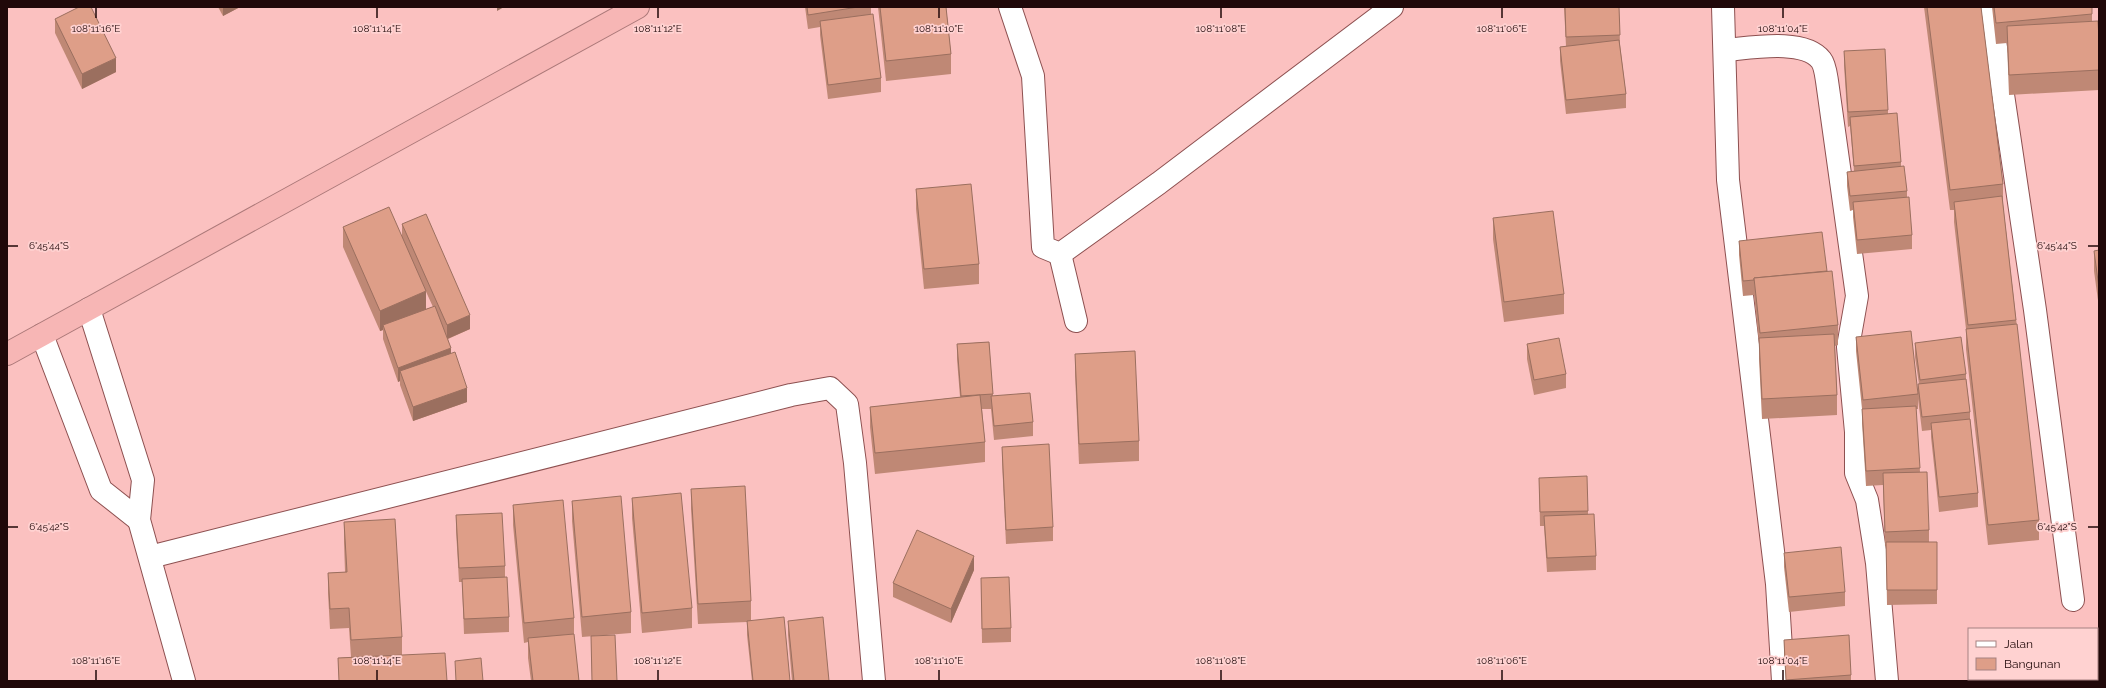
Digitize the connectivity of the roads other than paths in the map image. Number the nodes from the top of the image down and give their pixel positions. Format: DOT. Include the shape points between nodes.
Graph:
graph roads {
  1 [pos="638,7"];
  2 [pos="1010,7"];
  3 [pos="1392,7"];
  4 [pos="1723,7"];
  5 [pos="1990,7"];
  6 [pos="1726,50"];
  7 [pos="1060,254"];
  8 [pos="88,309"];
  9 [pos="1076,321"];
  10 [pos="42,335"];
  11 [pos="7,354"];
  12 [pos="139,520"];
  13 [pos="150,557"];
  14 [pos="2073,600"];
  15 [pos="184,681"];
  16 [pos="874,681"];
  17 [pos="1783,681"];
  18 [pos="1887,681"];
  1 -- 8 [label="highway"];
  2 -- 7 [label="street" via="1033,76 1043,247"];
  3 -- 7 [label="street"];
  4 -- 6 [label="street"];
  5 -- 14 [label="street" via="2036,318"];
  6 -- 17 [label="street" via="1728,180 1777,584"];
  6 -- 18 [label="street" via="1788,46 1812,52 1822,60 1828,80 1857,296 1848,347 1856,432 1856,472 1867,500 1877,563"];
  7 -- 9 [label="street"];
  8 -- 10 [label="highway"];
  8 -- 12 [label="street" via="143,480"];
  10 -- 11 [label="highway"];
  10 -- 12 [label="street" via="101,490"];
  12 -- 13 [label="street"];
  13 -- 15 [label="street"];
  13 -- 16 [label="street" via="791,394 830,388 847,404 855,463"];
}
